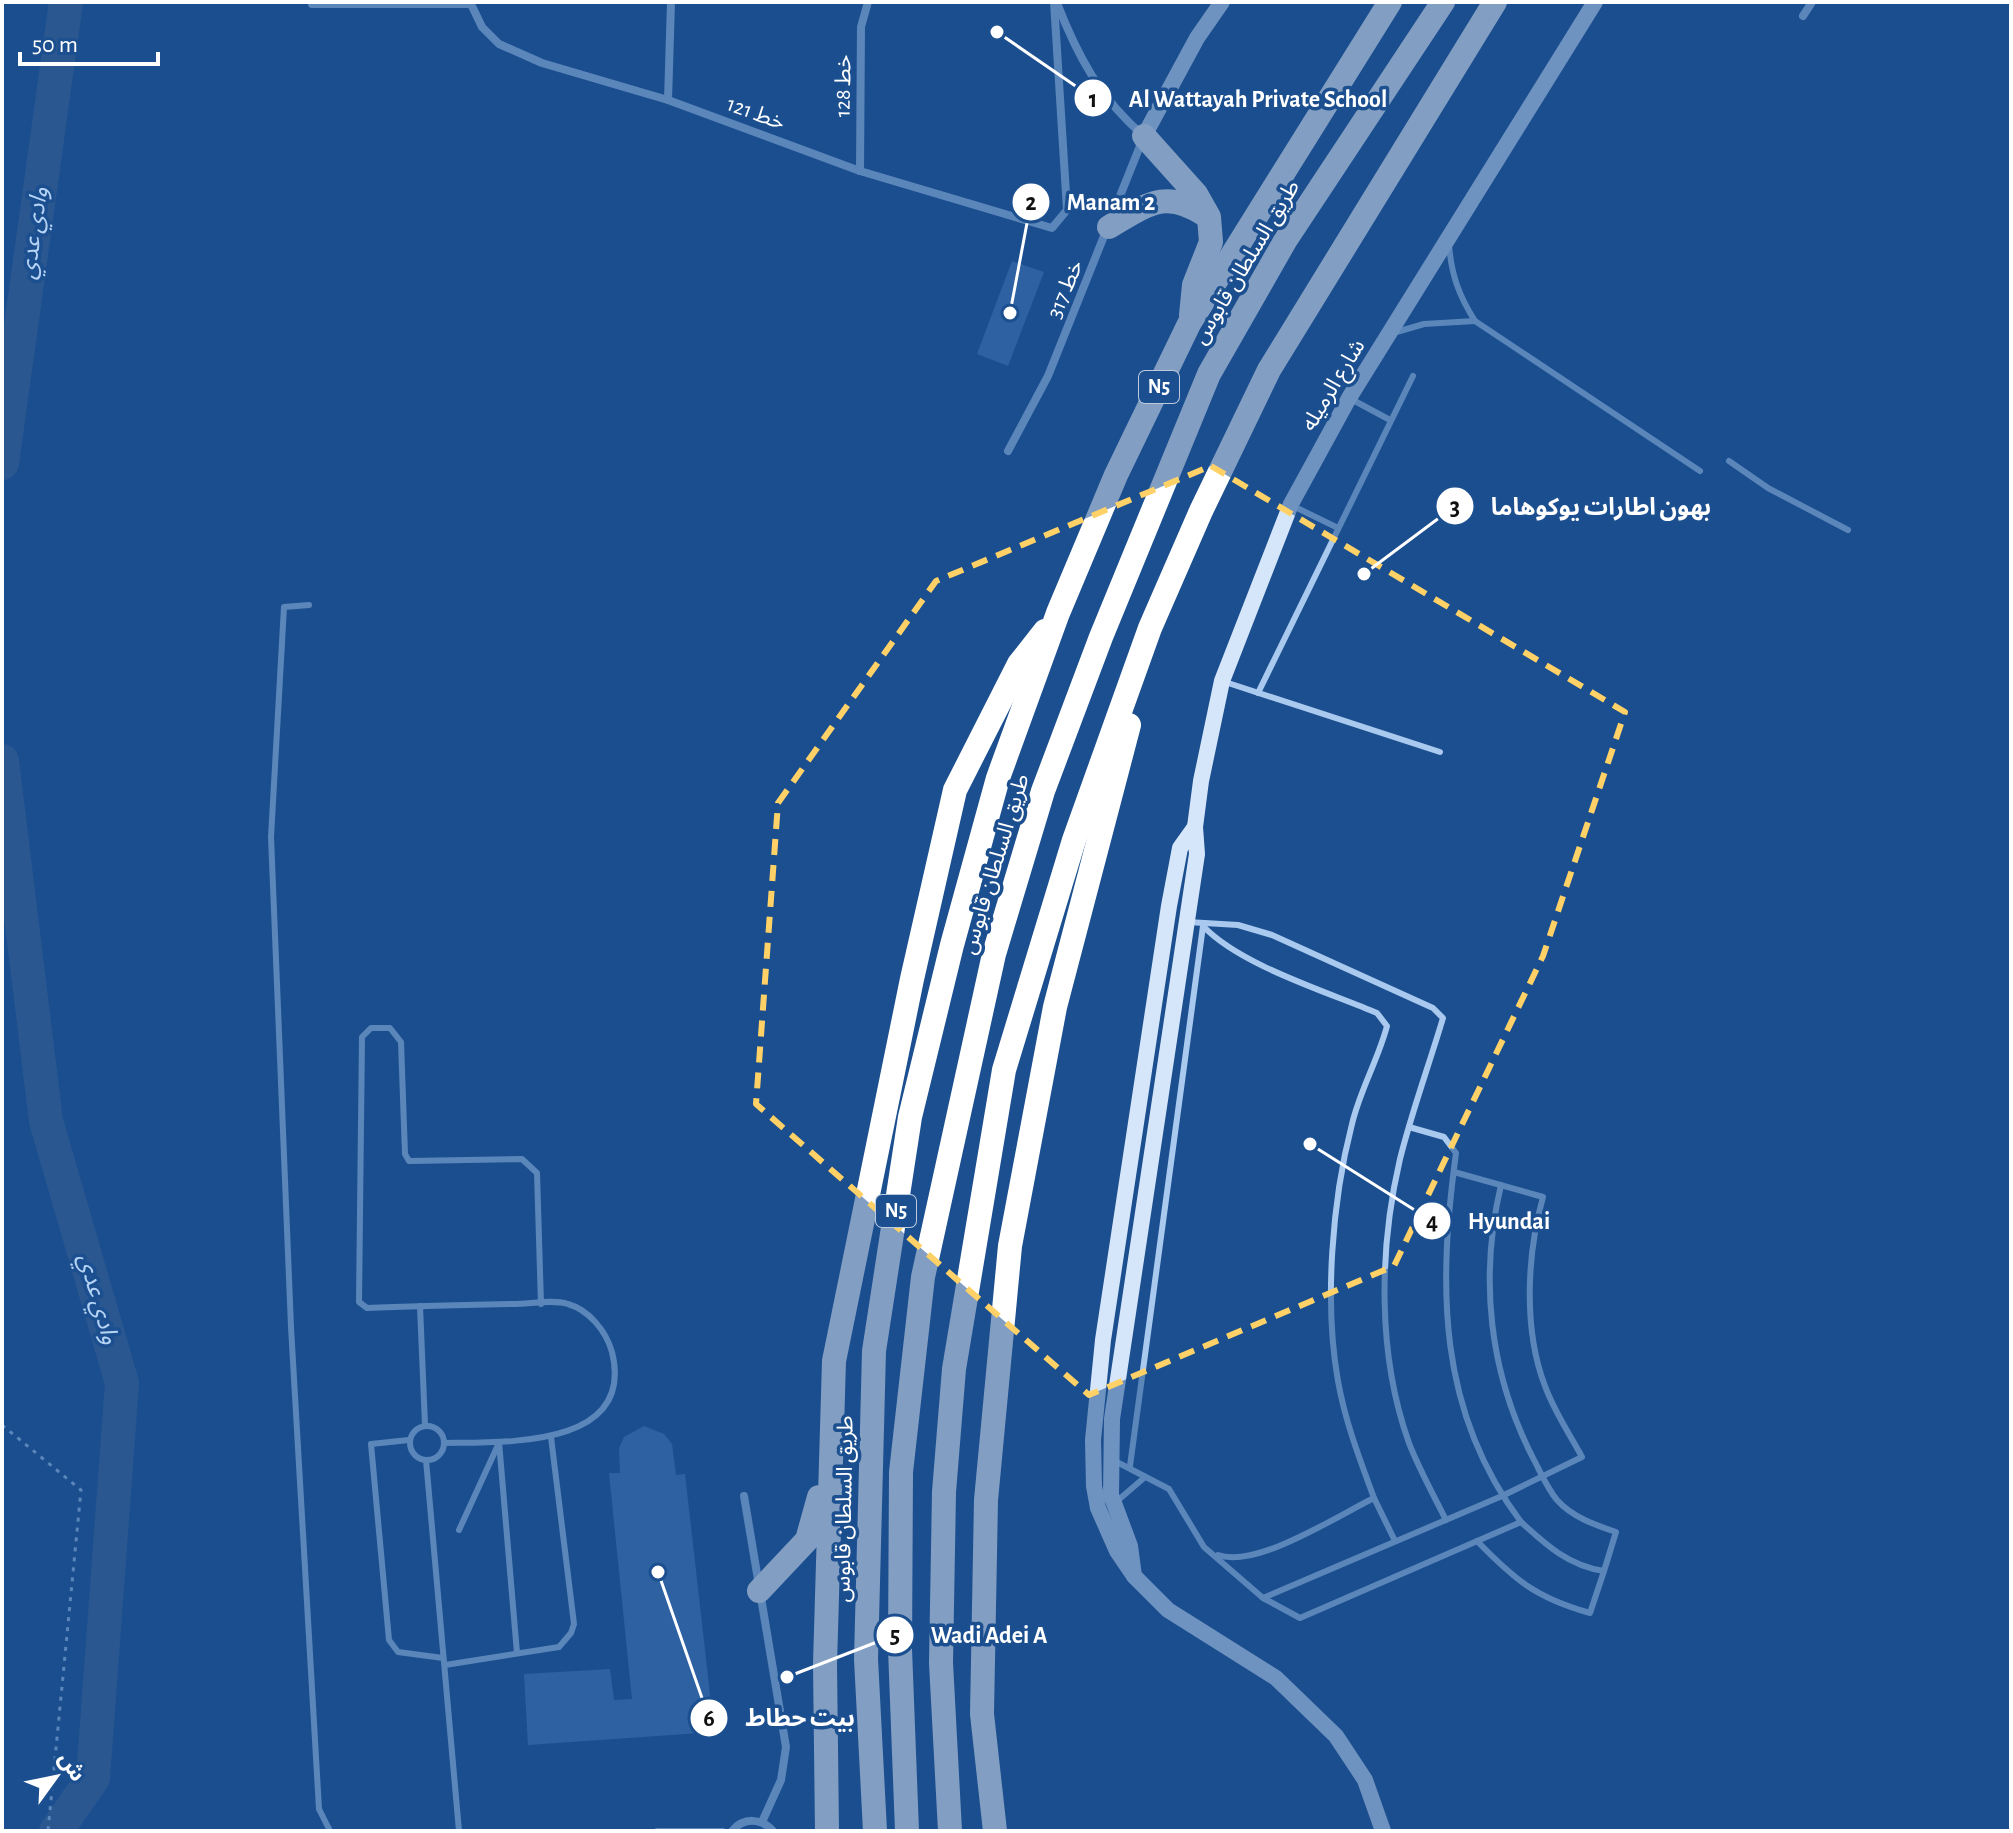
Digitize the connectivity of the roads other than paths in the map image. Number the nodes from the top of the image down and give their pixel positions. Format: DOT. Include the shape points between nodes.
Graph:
graph roads {
  1 [pos="671,2"];
  2 [pos="868,2"];
  3 [pos="1056,2"];
  4 [pos="1222,2"];
  5 [pos="1390,2"];
  6 [pos="1443,2"];
  7 [pos="1595,2"];
  8 [pos="1812,2"];
  9 [pos="470,3"];
  10 [pos="312,4"];
  11 [pos="1494,5"];
  12 [pos="1803,16"];
  13 [pos="668,100"];
  14 [pos="1144,136"];
  15 [pos="860,171"];
  16 [pos="1209,217"];
  17 [pos="1109,227"];
  18 [pos="1449,239"];
  19 [pos="1475,321"];
  20 [pos="1189,324"];
  21 [pos="1389,334"];
  22 [pos="1413,376"];
  23 [pos="1349,398"];
  24 [pos="1390,420"];
  25 [pos="1008,451"];
  26 [pos="1729,461"];
  27 [pos="1700,471"];
  28 [pos="1291,504"];
  29 [pos="1336,527"];
  30 [pos="1848,530"];
  31 [pos="309,605"];
  32 [pos="1058,613"];
  33 [pos="1150,628"];
  34 [pos="1222,681"];
  35 [pos="1258,693"];
  36 [pos="1440,752"];
  37 [pos="1195,827"];
  38 [pos="1195,924"];
  39 [pos="1409,1127"];
  40 [pos="1454,1172"];
  41 [pos="1501,1185"];
  42 [pos="541,1304"];
  43 [pos="420,1306"];
  44 [pos="1099,1379"];
  45 [pos="425,1425"];
  46 [pos="551,1437"];
  47 [pos="409,1440"];
  48 [pos="499,1442"];
  49 [pos="444,1443"];
  50 [pos="831,1448"];
  51 [pos="1110,1459"];
  52 [pos="426,1460"];
  53 [pos="1130,1466"];
  54 [pos="1145,1477"];
  55 [pos="1543,1478"];
  56 [pos="744,1496"];
  57 [pos="1502,1496"];
  58 [pos="1374,1498"];
  59 [pos="1113,1504"];
  60 [pos="1446,1520"];
  61 [pos="1521,1522"];
  62 [pos="459,1530"];
  63 [pos="1395,1541"];
  64 [pos="1477,1541"];
  65 [pos="1214,1554"];
  66 [pos="1604,1571"];
  67 [pos="1134,1576"];
  68 [pos="759,1591"];
  69 [pos="1263,1598"];
  70 [pos="517,1653"];
  71 [pos="444,1661"];
  72 [pos="762,1822"];
  73 [pos="330,1831"];
  74 [pos="459,1831"];
  75 [pos="657,1831"];
  76 [pos="723,1831"];
  77 [pos="732,1831"];
  78 [pos="773,1831"];
  79 [pos="827,1831"];
  80 [pos="875,1831"];
  81 [pos="907,1831"];
  82 [pos="950,1831"];
  83 [pos="995,1831"];
  84 [pos="1383,1831"];
  1 -- 13 [label="street"];
  2 -- 15 [label="street, خط 128" via="861,27"];
  3 -- 14 [label="street" via="1076,53 1117,114"];
  3 -- 15 [label="street, خط 121" via="1067,210 1052,228"];
  4 -- 14 [label="street"];
  5 -- 20 [label="highway, طريق السلطان قابوس / N5"];
  6 -- 81 [label="highway, طريق السلطان قابوس / N5" via="1312,200 1209,374 1043,791 994,954 923,1277 901,1472"];
  7 -- 18 [label="street, شارع الرميله"];
  8 -- 12 [label="street"];
  9 -- 10 [label="street"];
  9 -- 13 [label="street, خط 121" via="482,27 499,44 542,63"];
  11 -- 33 [label="highway" via="1269,370"];
  13 -- 15 [label="street, خط 121"];
  14 -- 16 [label="highway" via="1196,194"];
  14 -- 17 [label="street, خط 317"];
  16 -- 17 [label="highway" via="1172,198 1152,202"];
  16 -- 20 [label="highway" via="1211,242 1194,285"];
  17 -- 25 [label="street, خط 317" via="1048,376"];
  18 -- 19 [label="lane" via="1460,299"];
  18 -- 21 [label="street, شارع الرميله"];
  19 -- 21 [label="lane" via="1424,324"];
  19 -- 27 [label="lane"];
  20 -- 32 [label="highway, طريق السلطان قابوس / N5" via="1116,475"];
  21 -- 23 [label="street, شارع الرميله"];
  22 -- 24 [label="lane"];
  23 -- 24 [label="lane"];
  23 -- 28 [label="street, شارع الرميله"];
  24 -- 29 [label="lane"];
  26 -- 30 [label="lane"];
  28 -- 29 [label="lane"];
  28 -- 34 [label="street, شارع الرميله"];
  29 -- 35 [label="lane"];
  31 -- 73 [label="lane" via="284,607 271,837 290,1311 319,1809"];
  32 -- 50 [label="highway" via="1019,664 955,790 834,1361"];
  32 -- 80 [label="highway, طريق السلطان قابوس / N5" via="998,778 952,945 910,1117 874,1351 866,1659"];
  33 -- 82 [label="highway" via="1074,840 1001,1086 954,1369 944,1492 941,1663"];
  33 -- 83 [label="highway" via="1112,800 1055,1007 1010,1246 986,1516 982,1714"];
  34 -- 35 [label="lane"];
  34 -- 37 [label="street, شارع الرميله"];
  35 -- 36 [label="lane"];
  37 -- 38 [label="street"];
  37 -- 44 [label="street" via="1180,848 1169,906"];
  38 -- 39 [label="lane" via="1238,925 1272,935 1439,1013 1443,1018"];
  38 -- 51 [label="street" via="1128,1301"];
  38 -- 53 [label="lane"];
  38 -- 58 [label="lane" via="1241,954 1377,1013 1387,1026 1352,1124 1338,1194 1331,1309 1338,1380 1353,1443"];
  39 -- 40 [label="lane" via="1444,1137 1456,1153"];
  39 -- 60 [label="lane" via="1390,1210 1388,1354 1409,1442"];
  40 -- 41 [label="lane"];
  40 -- 57 [label="lane" via="1444,1267 1446,1325 1467,1423"];
  41 -- 55 [label="lane" via="1488,1247 1494,1349 1505,1393"];
  41 -- 55 [label="lane" via="1543,1197 1531,1262 1536,1355 1554,1405 1582,1457"];
  42 -- 43 [label="lane"];
  42 -- 43 [label="lane" via="537,1173 522,1159 409,1161 401,1042 390,1028 377,1026 362,1037 357,1297 367,1308"];
  42 -- 46 [label="lane" via="566,1303 595,1321 614,1367 609,1392 596,1414 576,1429"];
  43 -- 45 [label="lane"];
  44 -- 51 [label="street" via="1103,1449"];
  44 -- 67 [label="street" via="1094,1486 1106,1529"];
  45 -- 47 [label="lane"];
  45 -- 49 [label="lane" via="441,1432"];
  46 -- 48 [label="lane"];
  46 -- 70 [label="lane" via="574,1624 559,1647"];
  47 -- 52 [label="lane" via="411,1451"];
  47 -- 71 [label="lane" via="371,1444 389,1640 398,1652"];
  48 -- 49 [label="lane"];
  48 -- 62 [label="lane"];
  48 -- 70 [label="lane"];
  49 -- 52 [label="lane" via="441,1453"];
  50 -- 68 [label="highway" via="807,1540"];
  50 -- 79 [label="highway"];
  51 -- 53 [label="lane"];
  51 -- 59 [label="street"];
  52 -- 71 [label="lane"];
  53 -- 54 [label="lane"];
  54 -- 59 [label="lane"];
  54 -- 65 [label="lane" via="1173,1494 1197,1537"];
  55 -- 57 [label="lane"];
  55 -- 66 [label="lane" via="1570,1510 1616,1532"];
  56 -- 68 [label="street"];
  57 -- 60 [label="lane"];
  57 -- 61 [label="lane"];
  58 -- 63 [label="lane"];
  58 -- 65 [label="lane" via="1265,1551 1239,1560"];
  59 -- 67 [label="street" via="1130,1546"];
  60 -- 63 [label="lane"];
  61 -- 64 [label="lane"];
  61 -- 66 [label="lane" via="1555,1553"];
  63 -- 69 [label="lane"];
  64 -- 66 [label="lane" via="1527,1589 1590,1613"];
  64 -- 69 [label="lane" via="1300,1618"];
  65 -- 69 [label="lane"];
  67 -- 84 [label="street" via="1168,1610 1276,1678 1307,1706 1336,1736 1365,1780"];
  68 -- 72 [label="street" via="786,1747 781,1780"];
  70 -- 71 [label="lane"];
  71 -- 74 [label="lane"];
  72 -- 77 [label="street" via="743,1822"];
  72 -- 78 [label="street"];
  75 -- 76 [label="lane"];
}
